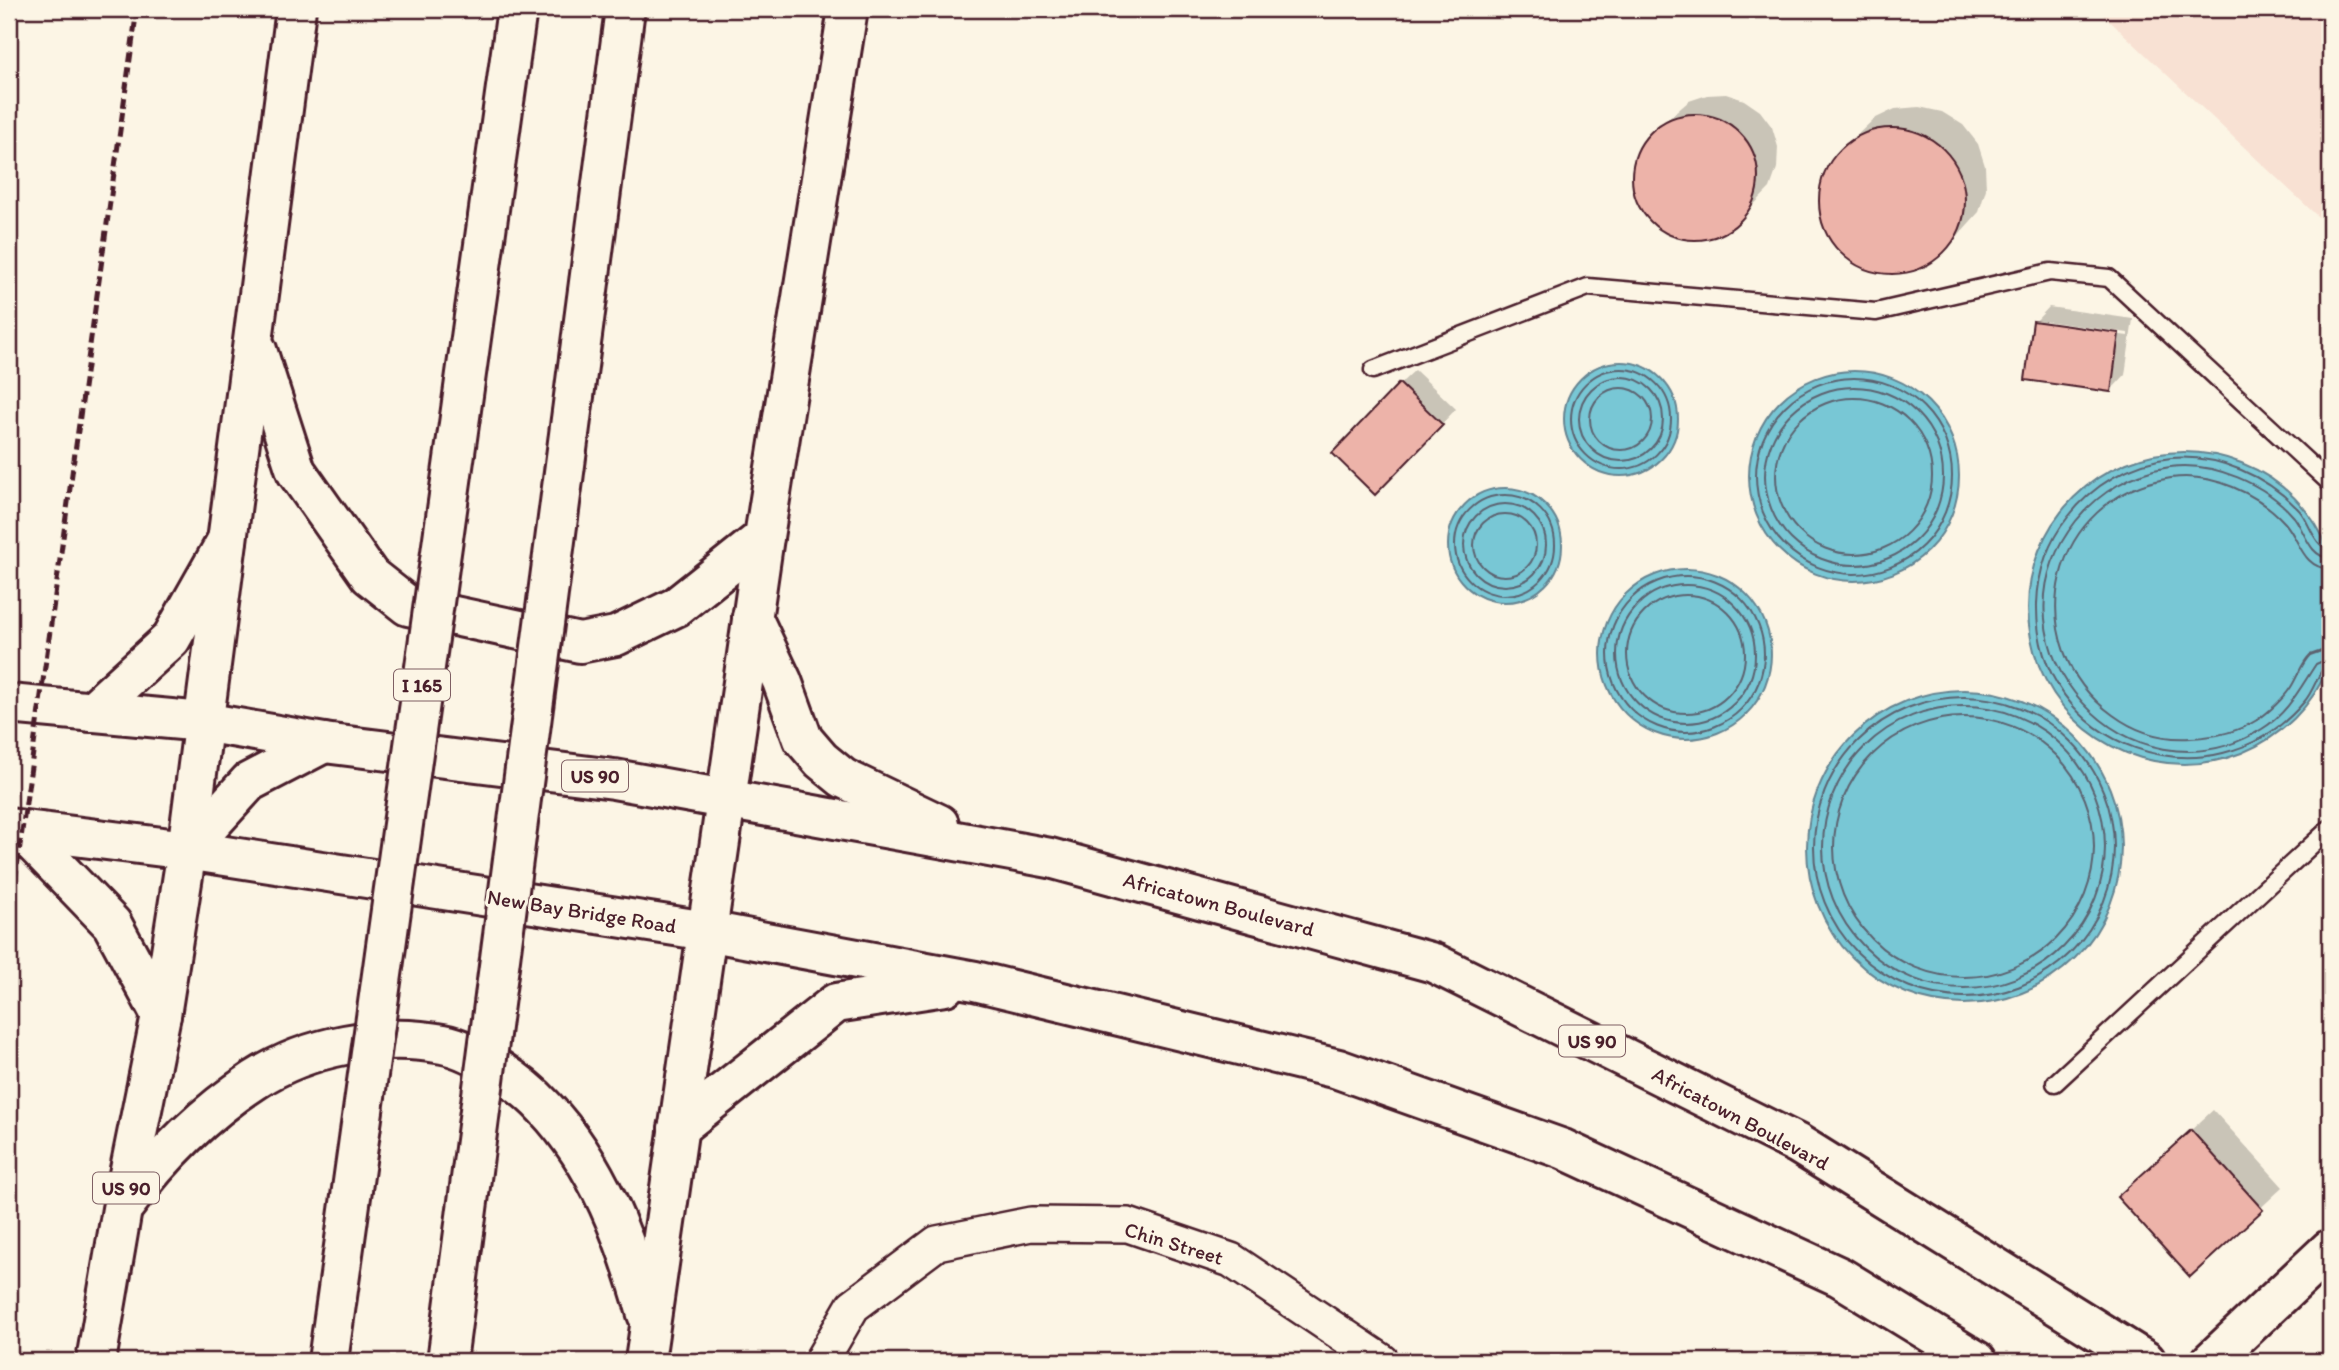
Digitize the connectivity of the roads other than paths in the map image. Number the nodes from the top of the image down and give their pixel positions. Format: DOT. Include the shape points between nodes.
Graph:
graph roads {
  1 [pos="296,9"];
  2 [pos="517,9"];
  3 [pos="625,9"];
  4 [pos="848,9"];
  5 [pos="253,338"];
  6 [pos="1373,370"];
  7 [pos="2330,482"];
  8 [pos="764,537"];
  9 [pos="228,538"];
  10 [pos="752,617"];
  11 [pos="9,704"];
  12 [pos="91,712"];
  13 [pos="204,722"];
  14 [pos="324,743"];
  15 [pos="726,799"];
  16 [pos="2330,828"];
  17 [pos="15,829"];
  18 [pos="985,846"];
  19 [pos="187,850"];
  20 [pos="707,931"];
  21 [pos="975,981"];
  22 [pos="161,1015"];
  23 [pos="2054,1083"];
  24 [pos="678,1128"];
  25 [pos="122,1209"];
  26 [pos="2330,1249"];
  27 [pos="650,1323"];
  28 [pos="96,1361"];
  29 [pos="328,1361"];
  30 [pos="447,1361"];
  31 [pos="645,1361"];
  32 [pos="821,1361"];
  33 [pos="1382,1361"];
  34 [pos="1977,1361"];
  35 [pos="2146,1361"];
  36 [pos="2211,1361"];
  1 -- 5 [label="main road"];
  2 -- 29 [label="main road, I 165, bridge"];
  3 -- 30 [label="main road, bridge"];
  4 -- 8 [label="main road"];
  5 -- 8 [label="main road" via="296,471 370,576 408,606 580,643 616,636 676,607"];
  5 -- 9 [label="main road"];
  6 -- 7 [label="lane" via="1588,287 1877,312 2050,271 2109,278"];
  8 -- 10 [label="main road"];
  9 -- 12 [label="main road" via="171,639"];
  9 -- 13 [label="main road"];
  10 -- 15 [label="main road"];
  10 -- 18 [label="main road" via="803,739 821,760 843,778"];
  11 -- 12 [label="main road"];
  12 -- 13 [label="main road"];
  13 -- 14 [label="main road, US 90"];
  13 -- 19 [label="main road, US 90"];
  14 -- 15 [label="main road, US 90" via="614,779"];
  14 -- 19 [label="main road" via="249,782"];
  15 -- 18 [label="main road, US 90"];
  15 -- 20 [label="main road"];
  16 -- 23 [label="lane"];
  17 -- 19 [label="main road, New Bay Bridge Road"];
  17 -- 22 [label="main road" via="111,924"];
  18 -- 35 [label="main road, Africatown Boulevard / US 90" via="1050,858 1434,963 1798,1144"];
  19 -- 20 [label="main road, New Bay Bridge Road"];
  19 -- 22 [label="main road, US 90"];
  20 -- 21 [label="main road, New Bay Bridge Road"];
  20 -- 24 [label="main road"];
  21 -- 24 [label="main road" via="836,1003"];
  21 -- 34 [label="main road" via="1338,1069 1563,1149 1840,1278"];
  22 -- 25 [label="main road, US 90"];
  24 -- 27 [label="main road"];
  25 -- 27 [label="main road" via="181,1138 248,1085 288,1063 354,1044 402,1038 446,1044 507,1074 545,1108 588,1164 608,1201"];
  25 -- 28 [label="main road, US 90"];
  26 -- 36 [label="main road"];
  27 -- 31 [label="main road"];
  32 -- 33 [label="street, Chin Street" via="853,1306 937,1243 1031,1224 1128,1225 1231,1260"];
}
